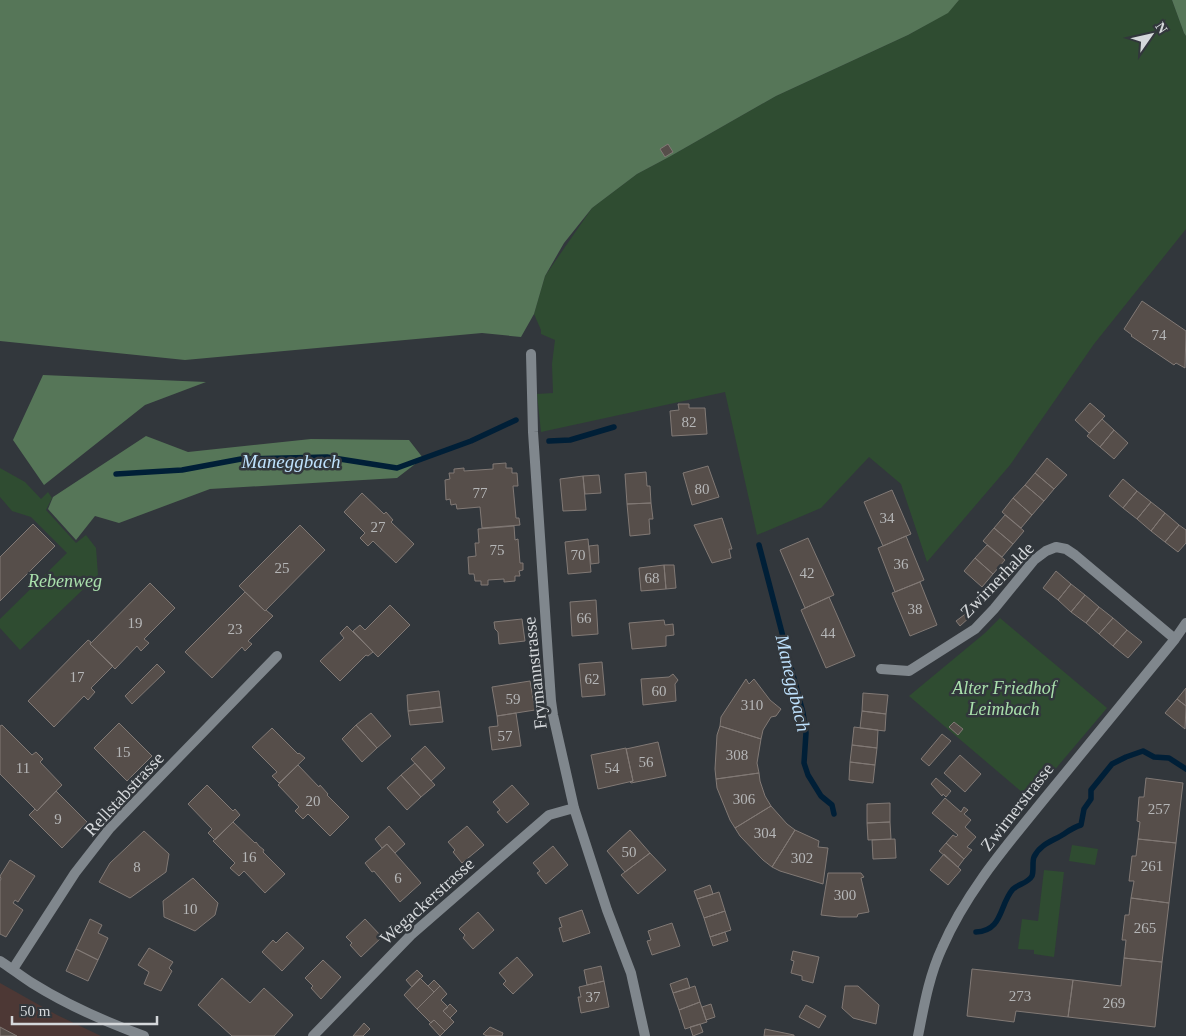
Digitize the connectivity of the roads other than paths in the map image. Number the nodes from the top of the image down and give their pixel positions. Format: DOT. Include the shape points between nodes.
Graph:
graph roads {
  1 [pos="531,354"];
  2 [pos="1186,623"];
  3 [pos="1175,639"];
  4 [pos="277,656"];
  5 [pos="881,669"];
  6 [pos="574,808"];
  7 [pos="0,961"];
  8 [pos="13,969"];
  9 [pos="144,1036"];
  10 [pos="313,1036"];
  11 [pos="644,1036"];
  12 [pos="918,1036"];
  1 -- 6 [label="street, Frymannstrasse" via="532,432 551,701"];
  2 -- 3 [label="street, Zwirnerstrasse"];
  3 -- 5 [label="street, Zwirnerhalde" via="1075,555 1056,547 1034,560 975,629 909,672"];
  3 -- 12 [label="street, Zwirnerstrasse" via="1004,849 975,890 934,966"];
  4 -- 8 [label="street, Rellstabstrasse" via="110,828 75,873"];
  6 -- 10 [label="street, Wegackerstrasse" via="549,815 534,827 411,935"];
  6 -- 11 [label="street, Frymannstrasse" via="631,973"];
  7 -- 8 [label="street"];
  8 -- 9 [label="street" via="75,1007"];
}
